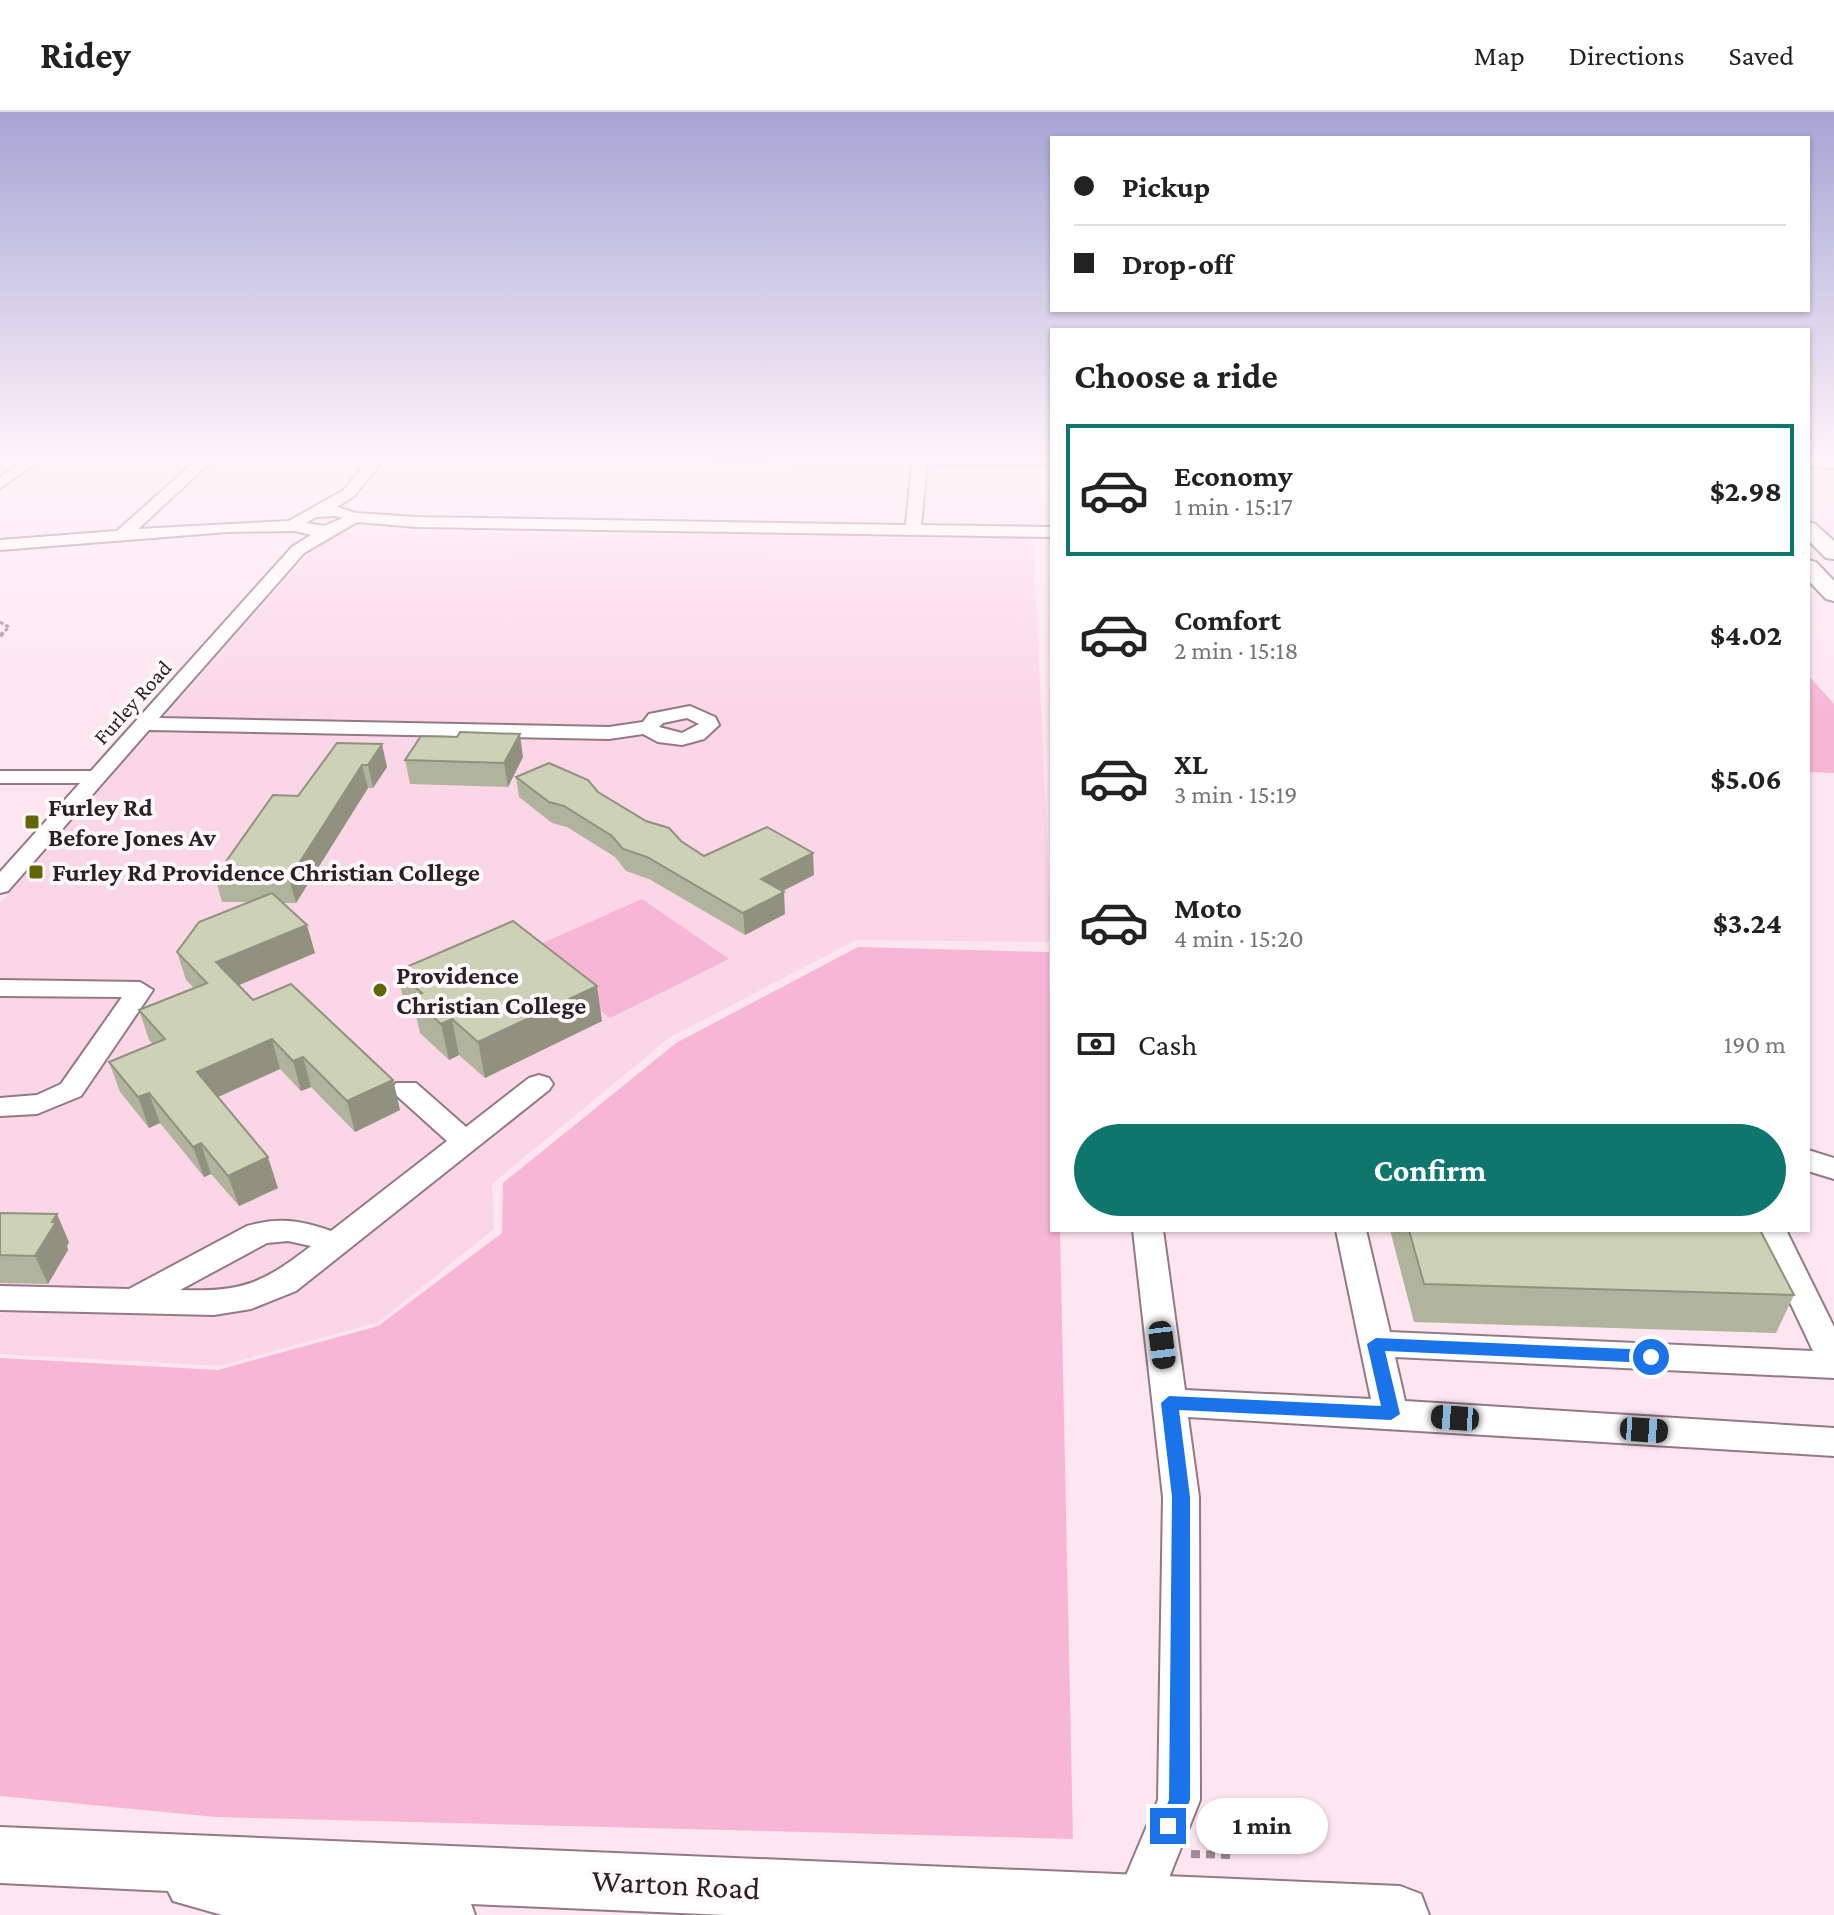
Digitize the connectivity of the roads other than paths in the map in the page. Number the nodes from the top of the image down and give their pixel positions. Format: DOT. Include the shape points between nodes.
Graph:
graph roads {
  1 [pos="38,542"];
  2 [pos="299,542"];
  3 [pos="310,542"];
  4 [pos="0,545"];
  5 [pos="298,550"];
  6 [pos="1810,569"];
  7 [pos="1834,594"];
  8 [pos="145,724"];
  9 [pos="649,727"];
  10 [pos="6,777"];
  11 [pos="93,782"];
  12 [pos="0,886"];
  13 [pos="0,988"];
  14 [pos="539,1084"];
  15 [pos="406,1089"];
  16 [pos="0,1107"];
  17 [pos="465,1142"];
  18 [pos="1810,1161"];
  19 [pos="1834,1169"];
  20 [pos="1148,1232"];
  21 [pos="1351,1232"];
  22 [pos="1772,1232"];
  23 [pos="335,1244"];
  24 [pos="0,1298"];
  25 [pos="134,1301"];
  26 [pos="1376,1344"];
  27 [pos="1834,1363"];
  28 [pos="1169,1403"];
  29 [pos="1391,1414"];
  30 [pos="1834,1442"];
  31 [pos="28,1856"];
  32 [pos="1137,1910"];
  33 [pos="446,1915"];
  34 [pos="1400,1915"];
  1 -- 4 [label="street"];
  2 -- 5 [label="street"];
  3 -- 5 [label="street, Furley Road"];
  5 -- 8 [label="street, Furley Road"];
  6 -- 7 [label="main road"];
  8 -- 9 [label="street" via="609,733"];
  8 -- 11 [label="street, Furley Road"];
  10 -- 11 [label="street" via="35,784"];
  11 -- 12 [label="street, Furley Road"];
  13 -- 16 [label="street" via="140,990 71,1090 32,1107"];
  14 -- 17 [label="street"];
  15 -- 17 [label="street"];
  17 -- 23 [label="street"];
  18 -- 19 [label="street"];
  20 -- 28 [label="street"];
  21 -- 26 [label="street"];
  22 -- 27 [label="street"];
  23 -- 25 [label="street" via="285,1283 251,1297 214,1303"];
  23 -- 25 [label="street" via="278,1228"];
  24 -- 25 [label="street"];
  26 -- 27 [label="street"];
  26 -- 29 [label="street"];
  28 -- 29 [label="street"];
  28 -- 32 [label="street" via="1181,1497 1179,1800"];
  29 -- 30 [label="street"];
  31 -- 32 [label="main road, Warton Road"];
  31 -- 33 [label="main road" via="300,1900 439,1907"];
  32 -- 34 [label="main road, Warton Road"];
}
